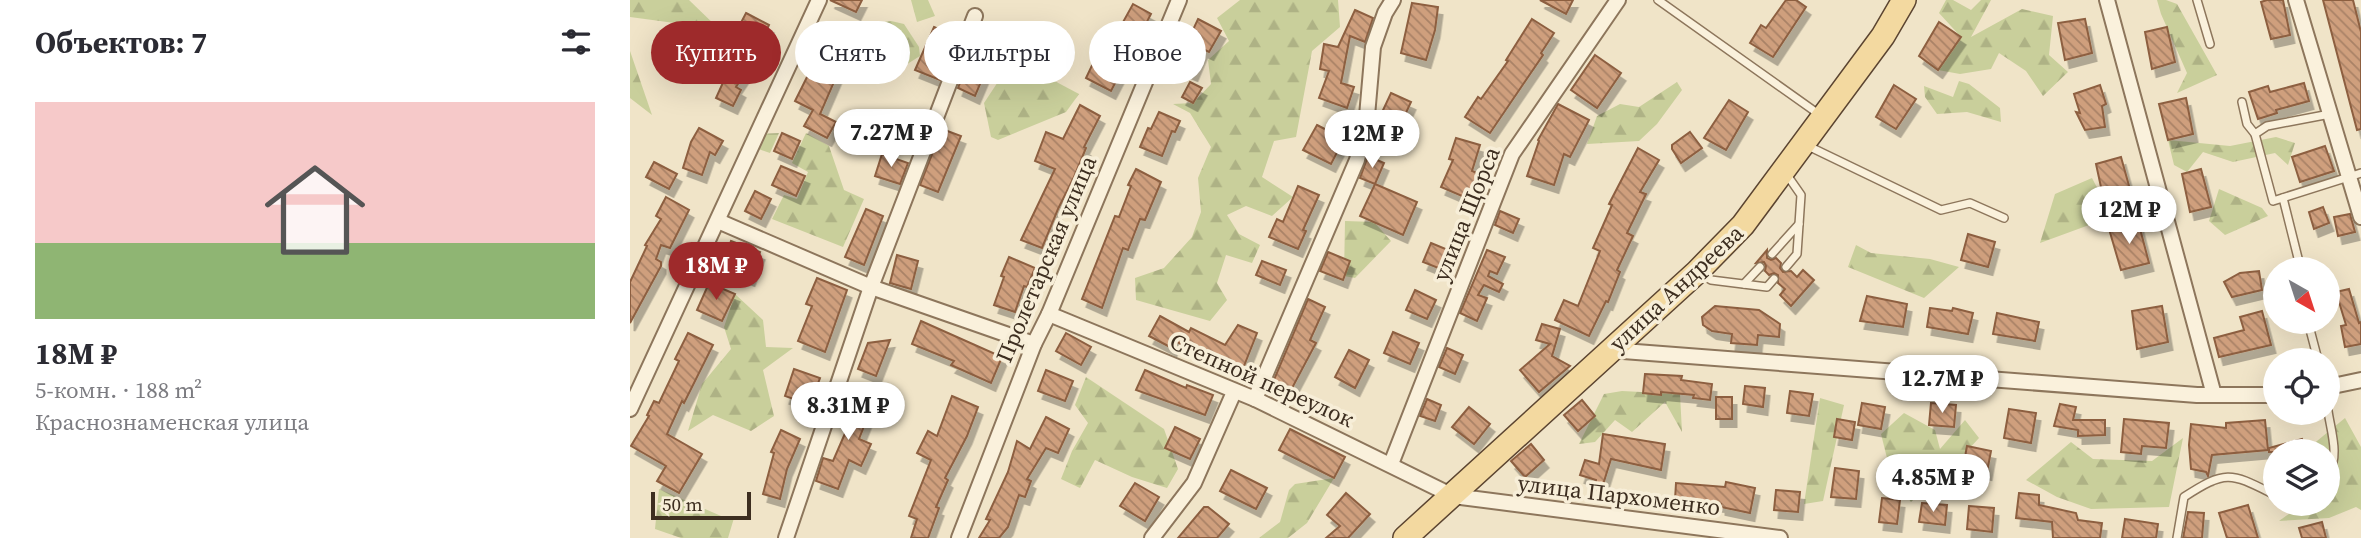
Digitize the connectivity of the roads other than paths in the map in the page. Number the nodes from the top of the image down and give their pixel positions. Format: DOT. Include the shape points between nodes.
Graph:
graph roads {
  1 [pos="819,0"];
  2 [pos="1179,0"];
  3 [pos="1393,0"];
  4 [pos="1618,0"];
  5 [pos="1658,0"];
  6 [pos="1903,0"];
  7 [pos="2107,0"];
  8 [pos="2197,0"];
  9 [pos="2296,0"];
  10 [pos="975,16"];
  11 [pos="2210,44"];
  12 [pos="2242,102"];
  13 [pos="2330,114"];
  14 [pos="1823,117"];
  15 [pos="2255,134"];
  16 [pos="1804,144"];
  17 [pos="1784,169"];
  18 [pos="2355,175"];
  19 [pos="2283,198"];
  20 [pos="2361,217"];
  21 [pos="2004,218"];
  22 [pos="718,221"];
  23 [pos="1800,224"];
  24 [pos="1772,254"];
  25 [pos="2298,257"];
  26 [pos="1760,267"];
  27 [pos="1786,267"];
  28 [pos="1697,272"];
  29 [pos="1774,279"];
  30 [pos="1744,284"];
  31 [pos="871,287"];
  32 [pos="1049,314"];
  33 [pos="1034,344"];
  34 [pos="1610,350"];
  35 [pos="2361,380"];
  36 [pos="2340,384"];
  37 [pos="1234,392"];
  38 [pos="2214,395"];
  39 [pos="2263,395"];
  40 [pos="1255,399"];
  41 [pos="630,409"];
  42 [pos="1391,464"];
  43 [pos="2263,489"];
  44 [pos="1452,496"];
  45 [pos="786,538"];
  46 [pos="959,538"];
  47 [pos="1152,538"];
  48 [pos="1405,538"];
  49 [pos="1771,538"];
  50 [pos="2177,538"];
  1 -- 22 [label="street"];
  2 -- 32 [label="street, Пролетарская улица"];
  3 -- 40 [label="street" via="1373,47 1367,116 1357,160"];
  4 -- 42 [label="street, улица Щорса" via="1512,154"];
  5 -- 14 [label="lane"];
  6 -- 14 [label="main road, улица Андреева" via="1883,36"];
  7 -- 38 [label="street"];
  8 -- 11 [label="lane"];
  9 -- 13 [label="street"];
  10 -- 31 [label="street"];
  12 -- 15 [label="lane" via="2247,124"];
  13 -- 15 [label="lane" via="2267,126"];
  13 -- 18 [label="street"];
  14 -- 16 [label="main road, улица Андреева"];
  15 -- 19 [label="lane" via="2273,201"];
  16 -- 17 [label="main road, улица Андреева"];
  16 -- 21 [label="lane" via="1941,210 1970,204"];
  17 -- 23 [label="lane" via="1801,195"];
  17 -- 28 [label="main road, улица Андреева" via="1743,225"];
  18 -- 19 [label="lane"];
  18 -- 20 [label="street"];
  19 -- 25 [label="lane"];
  22 -- 31 [label="street"];
  22 -- 41 [label="street"];
  23 -- 24 [label="lane"];
  23 -- 27 [label="lane" via="1797,254"];
  26 -- 30 [label="lane"];
  28 -- 30 [label="lane"];
  28 -- 34 [label="main road, улица Андреева"];
  29 -- 30 [label="lane" via="1767,287"];
  31 -- 33 [label="street"];
  31 -- 45 [label="street"];
  32 -- 33 [label="street, Пролетарская улица"];
  32 -- 37 [label="street, Степной переулок"];
  33 -- 46 [label="street, Пролетарская улица"];
  34 -- 38 [label="street"];
  34 -- 44 [label="main road, улица Андреева"];
  35 -- 36 [label="street"];
  37 -- 40 [label="street, Степной переулок"];
  37 -- 47 [label="street" via="1194,483"];
  38 -- 39 [label="street"];
  40 -- 42 [label="street, Степной переулок"];
  42 -- 44 [label="street, Степной переулок"];
  43 -- 50 [label="lane" via="2227,476 2206,483 2184,497"];
  44 -- 48 [label="main road, улица Андреева"];
  44 -- 49 [label="street, улица Пархоменко"];
}
